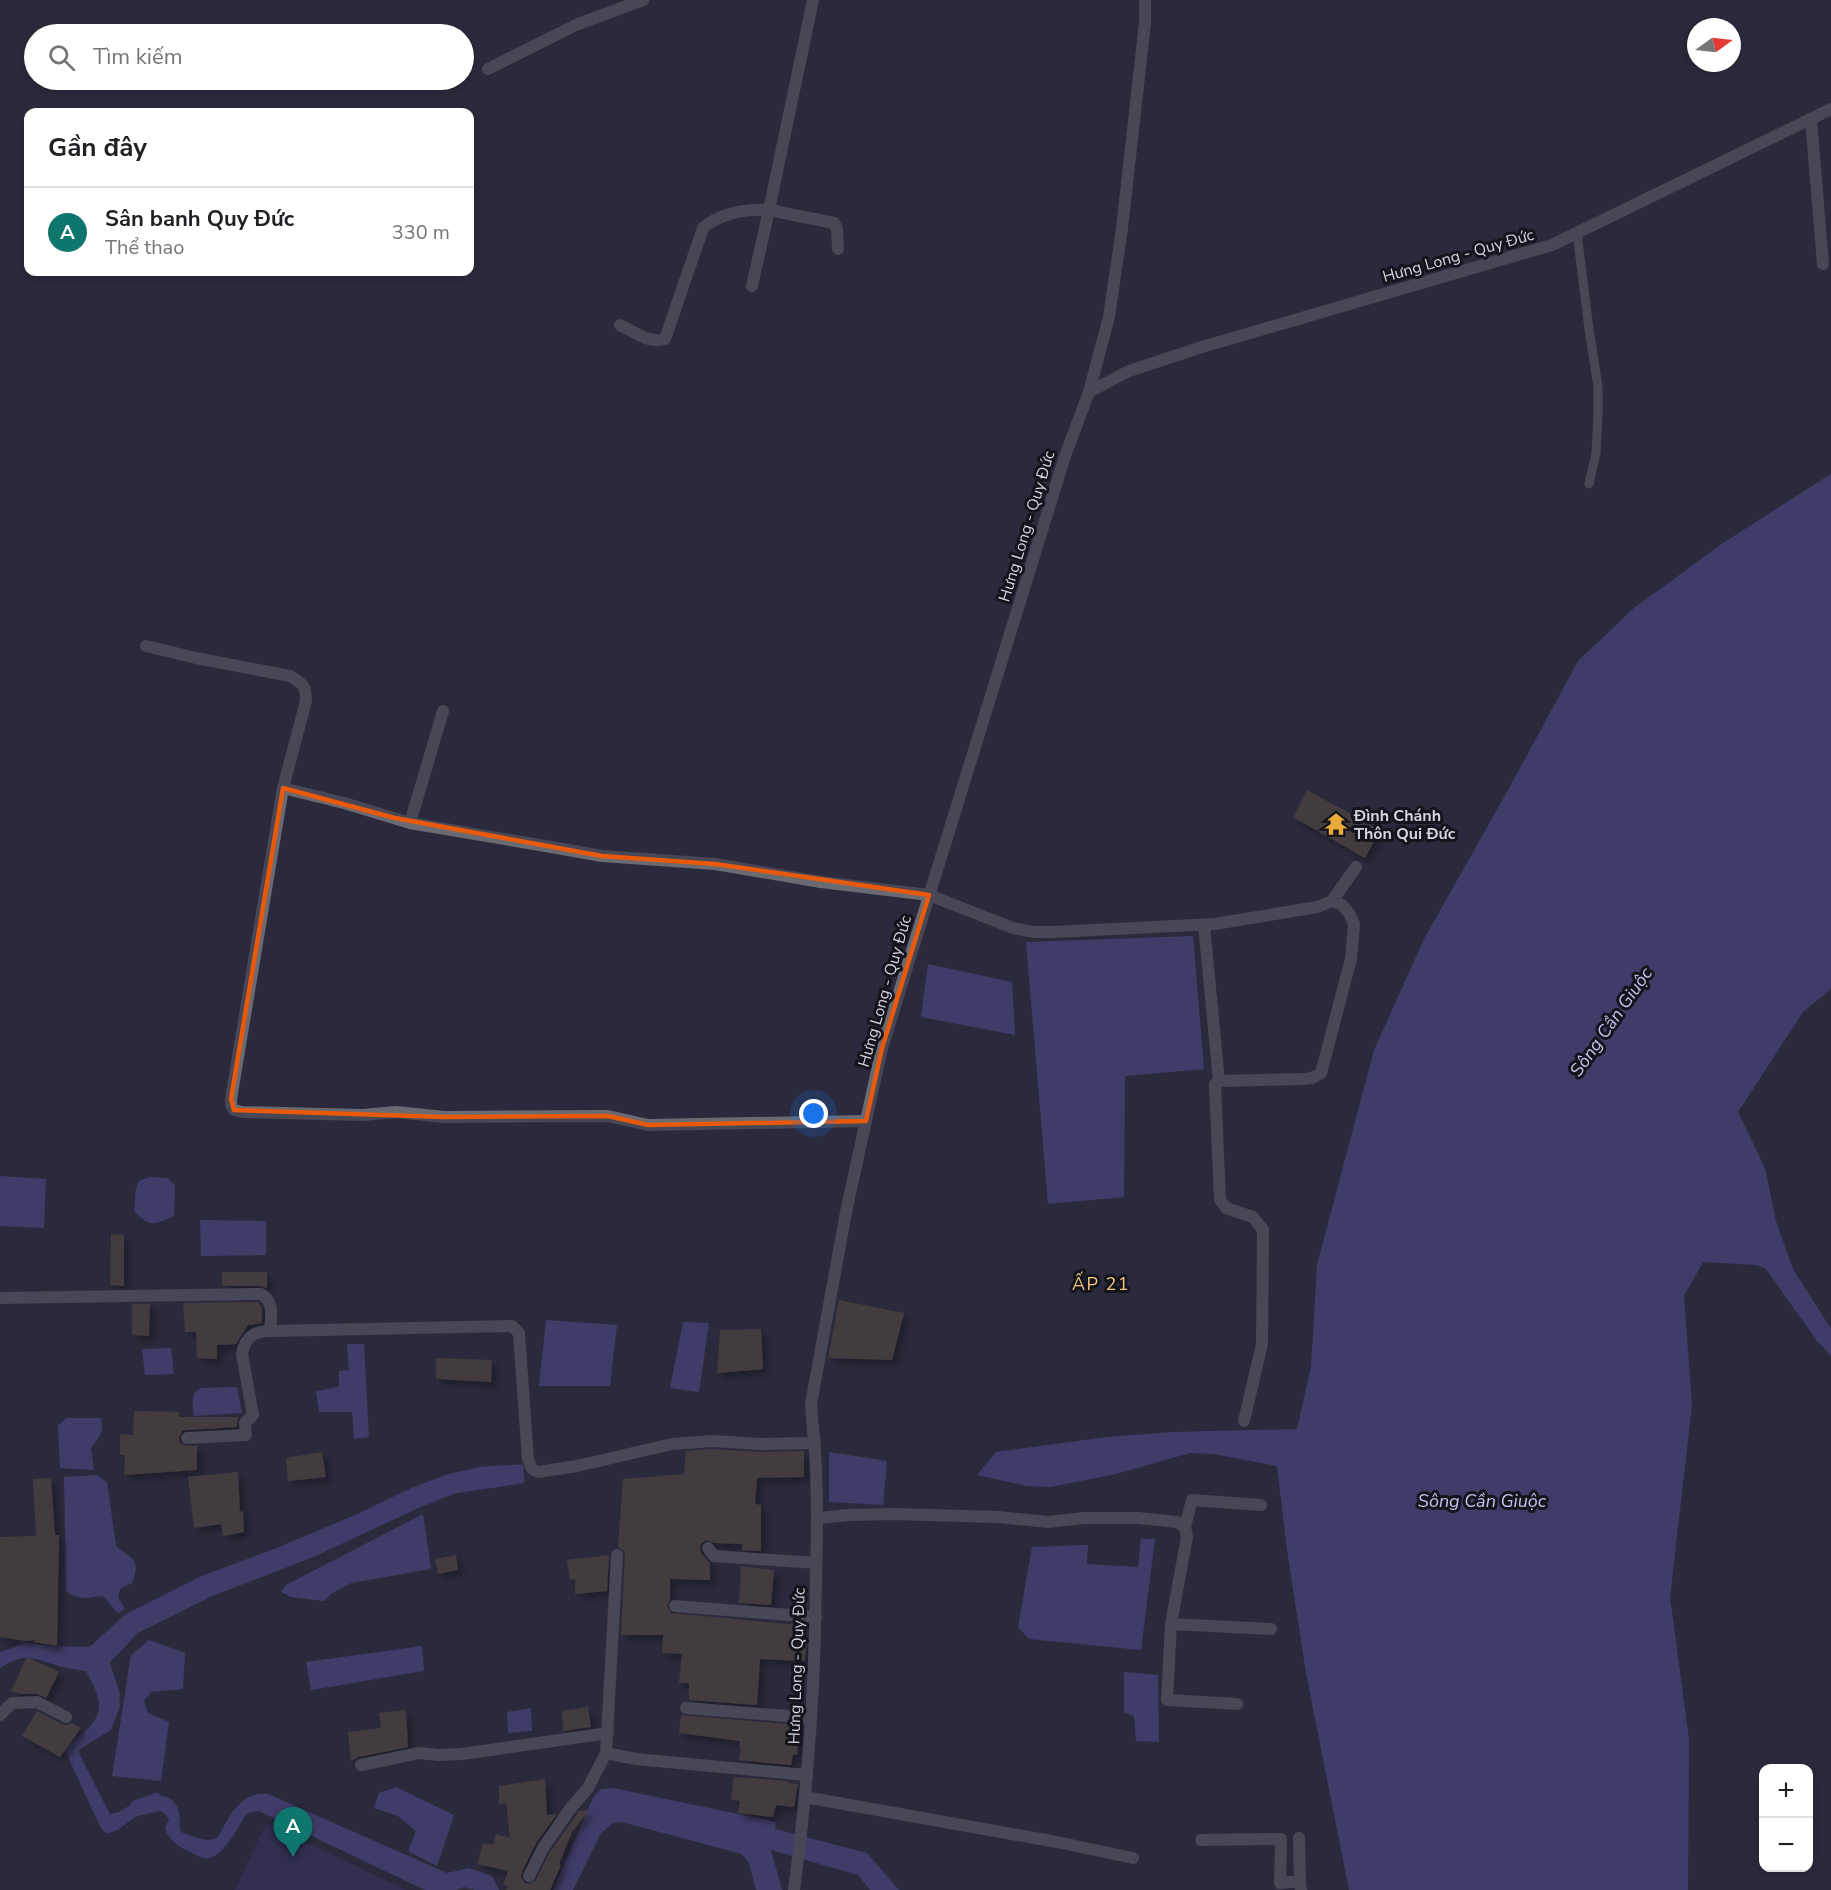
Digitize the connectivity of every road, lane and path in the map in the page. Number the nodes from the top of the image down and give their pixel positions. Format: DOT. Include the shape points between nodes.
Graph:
graph roads {
  1 [pos="644,0"];
  2 [pos="813,0"];
  3 [pos="1145,0"];
  4 [pos="488,69"];
  5 [pos="1831,109"];
  6 [pos="1811,118"];
  7 [pos="770,210"];
  8 [pos="1577,233"];
  9 [pos="838,249"];
  10 [pos="1823,264"];
  11 [pos="752,286"];
  12 [pos="620,325"];
  13 [pos="1089,392"];
  14 [pos="1589,484"];
  15 [pos="146,646"];
  16 [pos="443,711"];
  17 [pos="283,788"];
  18 [pos="410,823"];
  19 [pos="1356,867"];
  20 [pos="929,895"];
  21 [pos="1332,901"];
  22 [pos="1204,925"];
  23 [pos="1219,1082"];
  24 [pos="866,1121"];
  25 [pos="0,1298"];
  26 [pos="270,1331"];
  27 [pos="1244,1421"];
  28 [pos="813,1426"];
  29 [pos="187,1438"];
  30 [pos="814,1443"];
  31 [pos="1261,1504"];
  32 [pos="817,1518"];
  33 [pos="1185,1527"];
  34 [pos="708,1548"];
  35 [pos="616,1555"];
  36 [pos="816,1563"];
  37 [pos="675,1606"];
  38 [pos="816,1617"];
  39 [pos="1171,1624"];
  40 [pos="1271,1629"];
  41 [pos="1237,1704"];
  42 [pos="686,1707"];
  43 [pos="0,1716"];
  44 [pos="66,1717"];
  45 [pos="811,1718"];
  46 [pos="608,1733"];
  47 [pos="606,1754"];
  48 [pos="361,1765"];
  49 [pos="807,1775"];
  50 [pos="805,1797"];
  51 [pos="1299,1838"];
  52 [pos="1201,1840"];
  53 [pos="1132,1858"];
  54 [pos="529,1876"];
  55 [pos="1301,1886"];
  56 [pos="794,1890"];
  1 -- 4 [label="street" via="578,24"];
  2 -- 7 [label="street"];
  3 -- 13 [label="street" via="1122,228 1109,317"];
  5 -- 6 [label="street, Hưng Long - Quy Đức"];
  6 -- 8 [label="street, Hưng Long - Quy Đức"];
  6 -- 10 [label="street"];
  7 -- 9 [label="street" via="834,224"];
  7 -- 11 [label="street"];
  7 -- 12 [label="street" via="718,217 703,228 665,339 649,340"];
  8 -- 13 [label="street, Hưng Long - Quy Đức" via="1552,245 1202,347 1129,371"];
  8 -- 14 [label="lane" via="1598,387 1596,453"];
  13 -- 20 [label="street, Hưng Long - Quy Đức"];
  15 -- 17 [label="street" via="290,676 302,683 306,701"];
  16 -- 18 [label="street"];
  17 -- 18 [label="street"];
  17 -- 24 [label="street" via="231,1099 234,1110 363,1115 396,1112 444,1117 608,1116 648,1125"];
  18 -- 20 [label="street" via="602,856 715,864"];
  19 -- 21 [label="street"];
  20 -- 22 [label="street" via="1033,932"];
  20 -- 24 [label="street, Hưng Long - Quy Đức" via="882,1048"];
  21 -- 22 [label="street" via="1317,907"];
  21 -- 23 [label="street" via="1342,905 1354,924 1351,959 1321,1073 1304,1079"];
  22 -- 23 [label="street"];
  23 -- 27 [label="street" via="1215,1084 1220,1200 1226,1208 1253,1217 1263,1230 1262,1344"];
  24 -- 30 [label="street, Hưng Long - Quy Đức" via="811,1404"];
  25 -- 26 [label="street" via="261,1294 271,1308"];
  26 -- 29 [label="street" via="253,1334 243,1347 253,1415 244,1423 246,1435"];
  26 -- 30 [label="street" via="512,1326 519,1333 528,1459 538,1472 672,1444"];
  28 -- 30 [label="street, Hưng Long - Quy Đức"];
  30 -- 32 [label="street, Hưng Long - Quy Đức"];
  31 -- 33 [label="street" via="1192,1500"];
  32 -- 33 [label="street" via="893,1514 1048,1522 1138,1518 1177,1522"];
  32 -- 36 [label="street, Hưng Long - Quy Đức"];
  33 -- 39 [label="street" via="1187,1537"];
  34 -- 36 [label="street" via="714,1556"];
  35 -- 46 [label="street"];
  36 -- 38 [label="street, Hưng Long - Quy Đức"];
  37 -- 38 [label="street"];
  38 -- 45 [label="street, Hưng Long - Quy Đức"];
  39 -- 40 [label="street"];
  39 -- 41 [label="street" via="1167,1700"];
  42 -- 45 [label="street"];
  43 -- 44 [label="street" via="12,1703 37,1702"];
  45 -- 49 [label="street, Hưng Long - Quy Đức"];
  46 -- 47 [label="street"];
  46 -- 48 [label="street" via="462,1754 419,1753"];
  47 -- 49 [label="street"];
  47 -- 54 [label="street" via="588,1788 543,1848"];
  49 -- 50 [label="street, Hưng Long - Quy Đức"];
  50 -- 53 [label="street"];
  50 -- 56 [label="street, Hưng Long - Quy Đức"];
  51 -- 55 [label="street"];
  52 -- 55 [label="street" via="1281,1839 1280,1883"];
}
